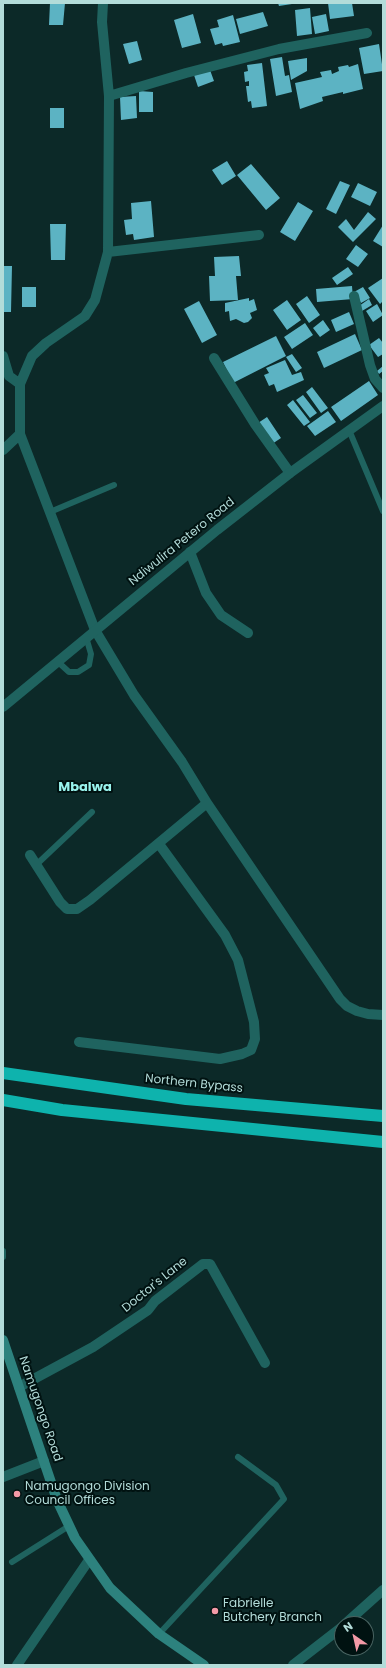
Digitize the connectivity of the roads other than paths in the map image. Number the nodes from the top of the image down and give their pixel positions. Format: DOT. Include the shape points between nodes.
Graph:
graph roads {
  1 [pos="103,3"];
  2 [pos="367,33"];
  3 [pos="109,96"];
  4 [pos="259,235"];
  5 [pos="108,252"];
  6 [pos="354,296"];
  7 [pos="3,356"];
  8 [pos="214,358"];
  9 [pos="20,384"];
  10 [pos="383,388"];
  11 [pos="383,406"];
  12 [pos="349,430"];
  13 [pos="20,434"];
  14 [pos="3,450"];
  15 [pos="290,474"];
  16 [pos="114,485"];
  17 [pos="383,511"];
  18 [pos="50,512"];
  19 [pos="190,552"];
  20 [pos="95,630"];
  21 [pos="248,633"];
  22 [pos="86,637"];
  23 [pos="57,661"];
  24 [pos="3,706"];
  25 [pos="207,803"];
  26 [pos="92,812"];
  27 [pos="159,844"];
  28 [pos="30,855"];
  29 [pos="36,865"];
  30 [pos="383,1015"];
  31 [pos="79,1042"];
  32 [pos="3,1072"];
  33 [pos="3,1100"];
  34 [pos="383,1116"];
  35 [pos="383,1142"];
  36 [pos="3,1251"];
  37 [pos="3,1257"];
  38 [pos="3,1340"];
  39 [pos="265,1363"];
  40 [pos="19,1387"];
  41 [pos="238,1457"];
  42 [pos="44,1461"];
  43 [pos="3,1476"];
  44 [pos="69,1526"];
  45 [pos="89,1560"];
  46 [pos="12,1562"];
  47 [pos="383,1590"];
  48 [pos="354,1616"];
  49 [pos="334,1633"];
  50 [pos="159,1634"];
  51 [pos="17,1665"];
  52 [pos="204,1665"];
  53 [pos="293,1665"];
  1 -- 3 [label="street" via="102,22"];
  2 -- 3 [label="street" via="279,49"];
  3 -- 5 [label="street"];
  4 -- 5 [label="street"];
  5 -- 9 [label="street" via="96,300 84,316 32,356"];
  6 -- 10 [label="street" via="370,365 375,379"];
  7 -- 9 [label="street" via="10,376"];
  8 -- 15 [label="street"];
  9 -- 13 [label="street"];
  11 -- 12 [label="street, Ndiwulira Petero Road"];
  12 -- 15 [label="street, Ndiwulira Petero Road"];
  12 -- 17 [label="lane"];
  13 -- 14 [label="street"];
  13 -- 18 [label="street"];
  15 -- 19 [label="street, Ndiwulira Petero Road"];
  16 -- 18 [label="lane"];
  18 -- 20 [label="street"];
  19 -- 20 [label="street, Ndiwulira Petero Road"];
  19 -- 21 [label="street" via="206,593 221,615"];
  20 -- 22 [label="street, Ndiwulira Petero Road"];
  20 -- 25 [label="street" via="134,695 182,762"];
  22 -- 23 [label="street, Ndiwulira Petero Road"];
  22 -- 23 [label="lane" via="91,654 89,665 78,672 69,672"];
  23 -- 24 [label="street, Ndiwulira Petero Road"];
  25 -- 27 [label="street"];
  25 -- 30 [label="street" via="340,999 357,1011"];
  26 -- 29 [label="lane"];
  27 -- 29 [label="street" via="77,909 68,909 60,902"];
  27 -- 31 [label="street" via="225,935 238,960 254,1022 255,1039 251,1050 220,1059"];
  28 -- 29 [label="street"];
  32 -- 34 [label="highway, Northern Bypass" via="186,1099"];
  33 -- 35 [label="highway" via="62,1110"];
  36 -- 37 [label="lane"];
  38 -- 40 [label="main road, Namugongo Road"];
  39 -- 40 [label="street, Doctor's Lane" via="210,1264 203,1264 155,1301 148,1310 93,1347"];
  40 -- 42 [label="main road, Namugongo Road"];
  41 -- 50 [label="lane" via="276,1485 284,1499"];
  42 -- 43 [label="street"];
  42 -- 44 [label="main road, Namugongo Road"];
  44 -- 45 [label="main road, Namugongo Road"];
  44 -- 46 [label="lane"];
  45 -- 50 [label="main road, Namugongo Road" via="110,1588"];
  45 -- 51 [label="street"];
  47 -- 48 [label="street"];
  49 -- 53 [label="street"];
  50 -- 52 [label="main road, Namugongo Road"];
}
